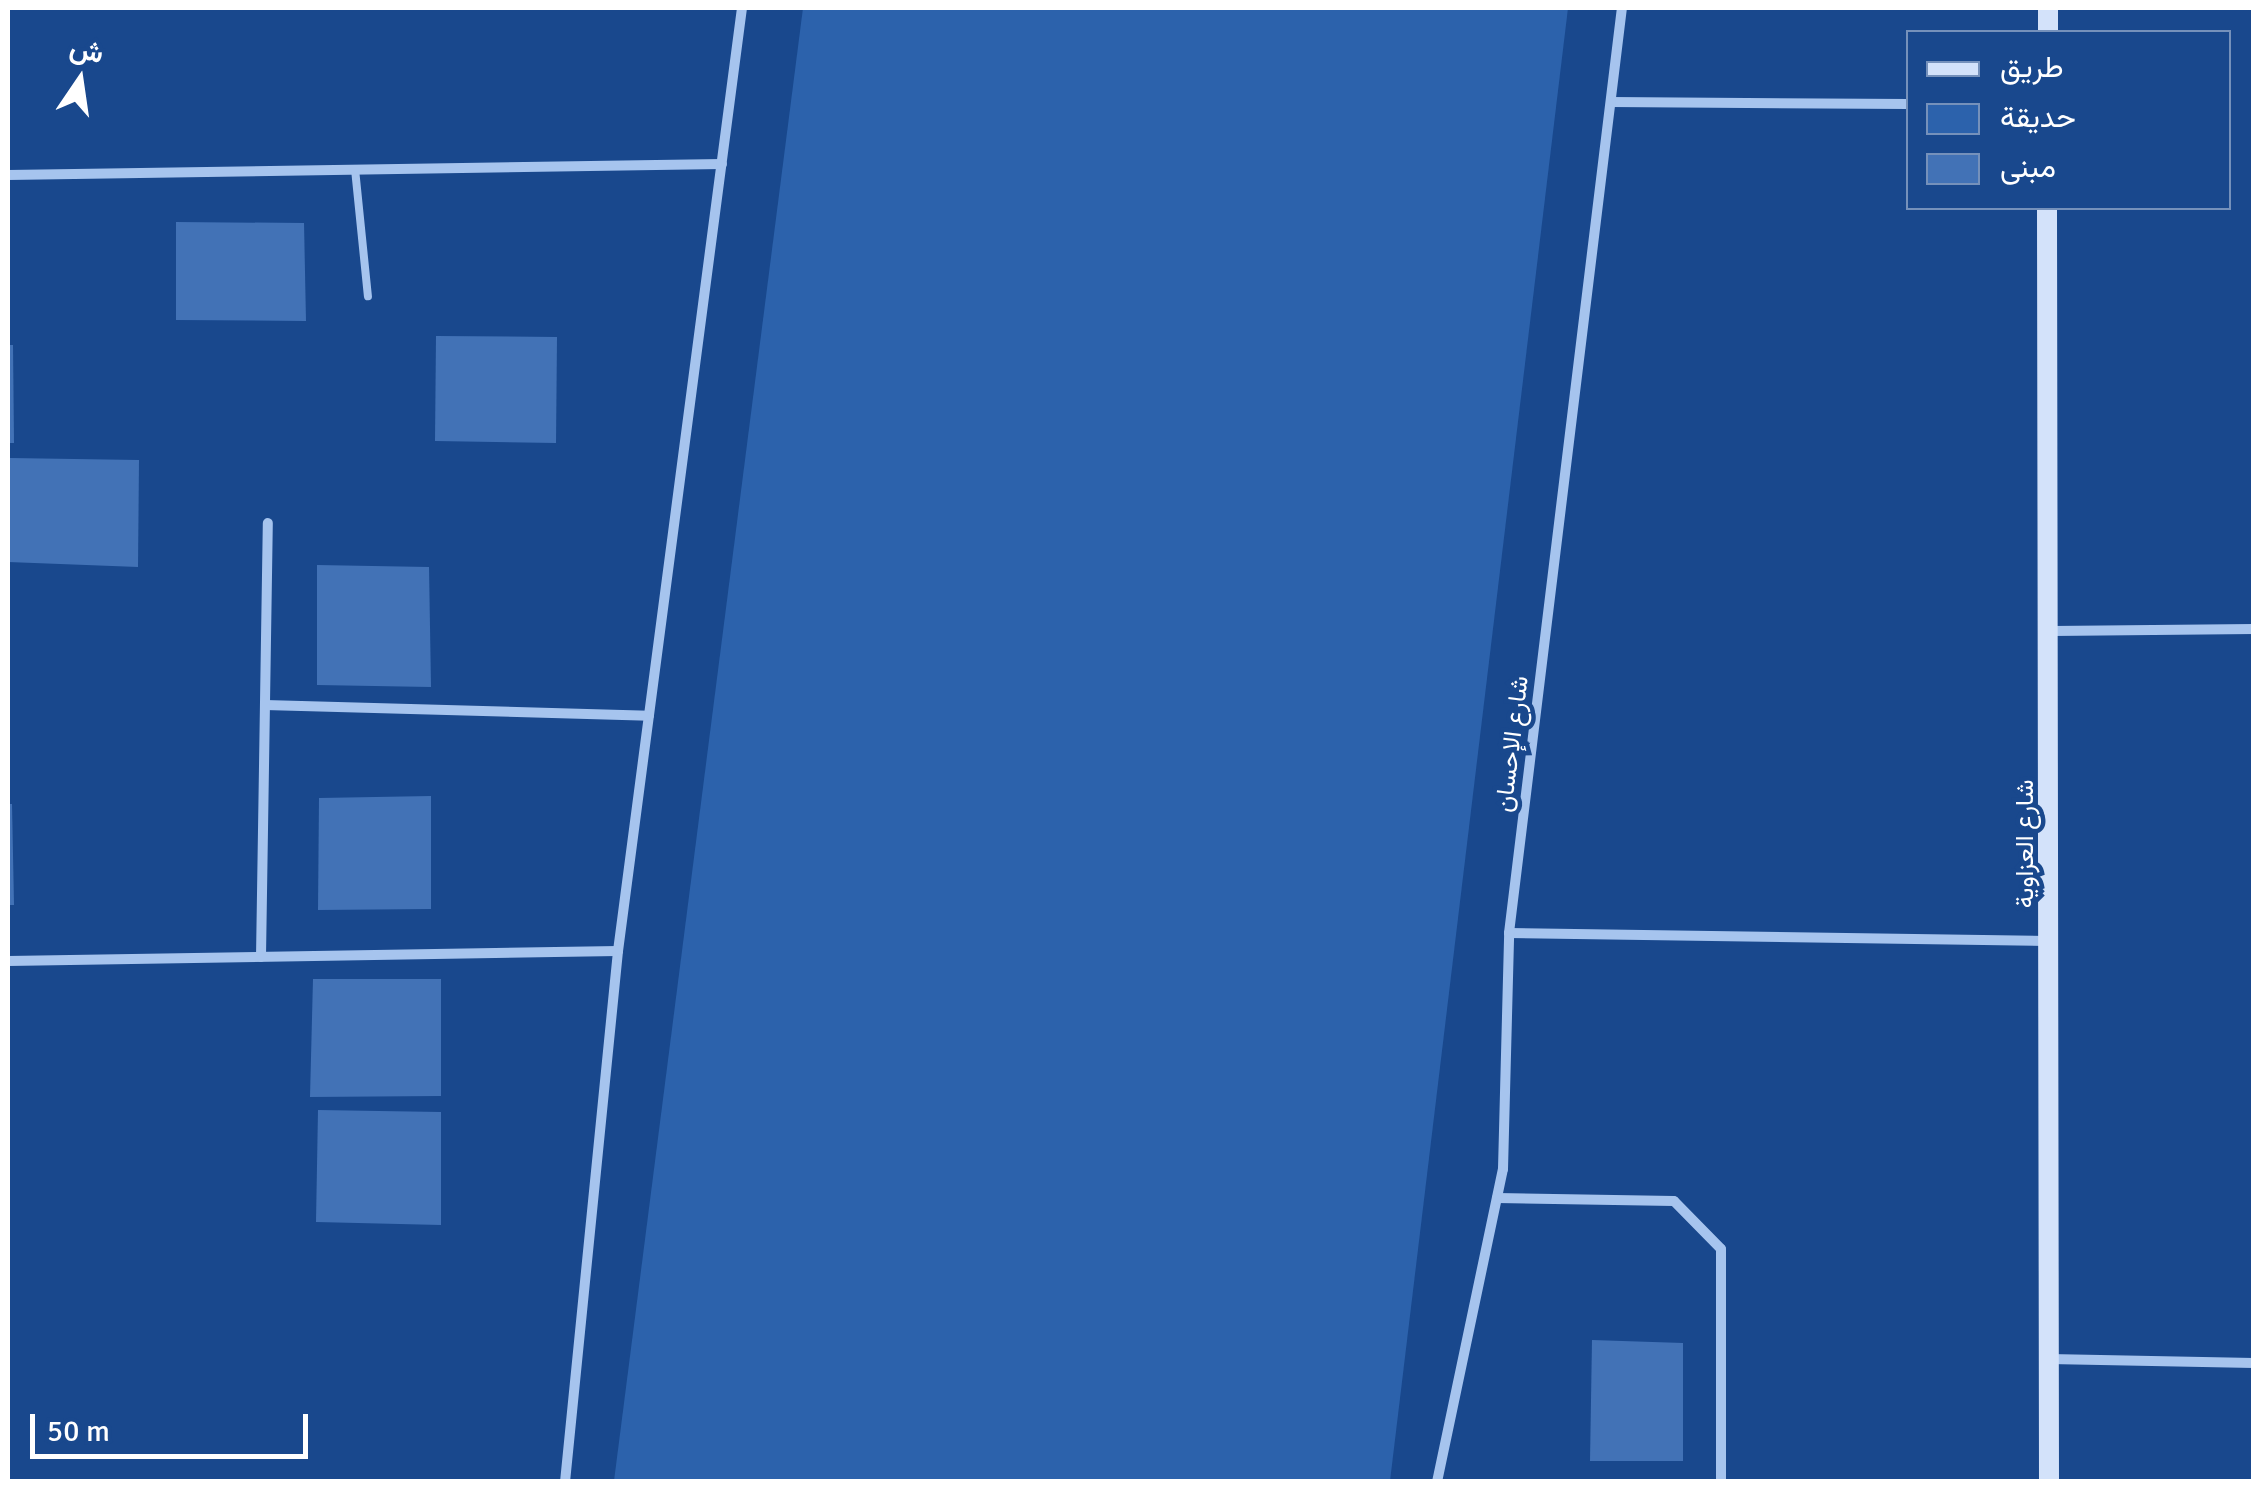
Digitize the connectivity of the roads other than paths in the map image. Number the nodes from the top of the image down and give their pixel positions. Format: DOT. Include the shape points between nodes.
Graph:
graph roads {
  1 [pos="742,8"];
  2 [pos="1622,8"];
  3 [pos="1611,102"];
  4 [pos="1906,104"];
  5 [pos="722,164"];
  6 [pos="355,170"];
  7 [pos="8,175"];
  8 [pos="2048,210"];
  9 [pos="368,296"];
  10 [pos="268,523"];
  11 [pos="2254,629"];
  12 [pos="2052,631"];
  13 [pos="265,705"];
  14 [pos="649,716"];
  15 [pos="1509,933"];
  16 [pos="2050,941"];
  17 [pos="618,950"];
  18 [pos="262,957"];
  19 [pos="8,961"];
  20 [pos="1497,1198"];
  21 [pos="2049,1360"];
  22 [pos="2254,1363"];
  23 [pos="566,1482"];
  24 [pos="1437,1482"];
  25 [pos="1721,1482"];
  26 [pos="2049,1482"];
  1 -- 5 [label="street"];
  2 -- 3 [label="street, شارع الإحسان"];
  3 -- 4 [label="street"];
  3 -- 15 [label="street, شارع الإحسان"];
  5 -- 6 [label="street"];
  5 -- 14 [label="street"];
  6 -- 7 [label="street"];
  6 -- 9 [label="lane"];
  8 -- 12 [label="street, شارع العزاوية"];
  10 -- 13 [label="street"];
  11 -- 12 [label="street"];
  12 -- 16 [label="street, شارع العزاوية"];
  13 -- 14 [label="street"];
  13 -- 18 [label="street"];
  14 -- 17 [label="street"];
  15 -- 16 [label="street"];
  15 -- 20 [label="street, شارع الإحسان"];
  16 -- 21 [label="street, شارع العزاوية"];
  17 -- 18 [label="street"];
  17 -- 23 [label="street"];
  18 -- 19 [label="street"];
  20 -- 24 [label="street, شارع الإحسان"];
  20 -- 25 [label="street" via="1674,1201 1722,1249"];
  21 -- 22 [label="street"];
  21 -- 26 [label="street, شارع العزاوية"];
}
